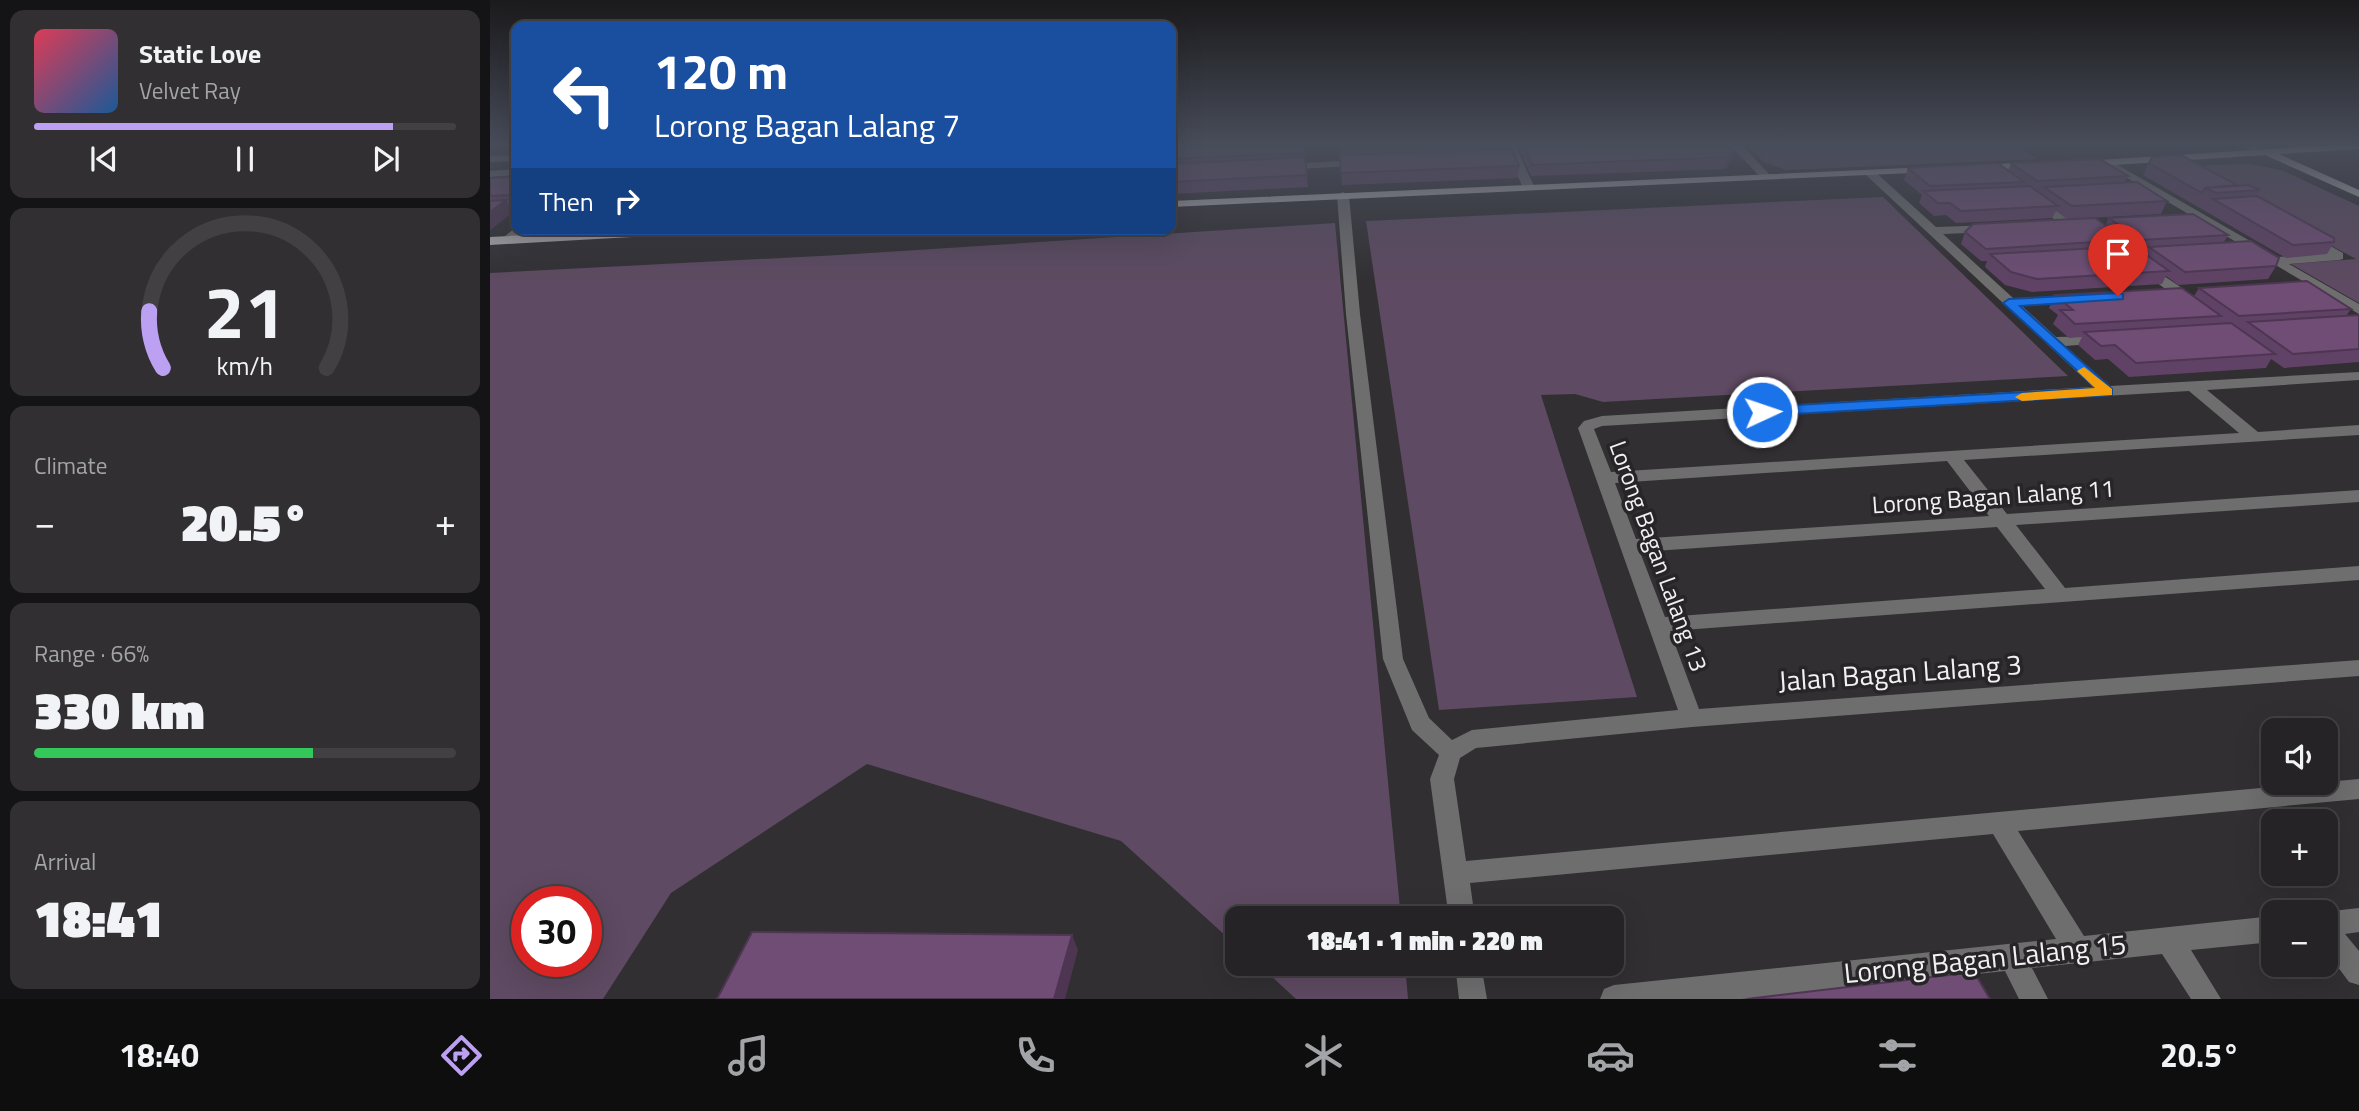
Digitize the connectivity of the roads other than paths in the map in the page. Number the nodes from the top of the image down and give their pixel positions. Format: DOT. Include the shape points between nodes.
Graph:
graph roads {
  1 [pos="1454,190"];
  2 [pos="1891,190"];
  3 [pos="2155,190"];
  4 [pos="2128,191"];
  5 [pos="1343,195"];
  6 [pos="2044,195"];
  7 [pos="1176,204"];
  8 [pos="511,209"];
  9 [pos="490,211"];
  10 [pos="2203,218"];
  11 [pos="2176,219"];
  12 [pos="2082,223"];
  13 [pos="2069,224"];
  14 [pos="2041,226"];
  15 [pos="2000,228"];
  16 [pos="1931,231"];
  17 [pos="2301,234"];
  18 [pos="514,235"];
  19 [pos="597,235"];
  20 [pos="508,240"];
  21 [pos="490,241"];
  22 [pos="2255,248"];
  23 [pos="2230,250"];
  24 [pos="2145,258"];
  25 [pos="2276,261"];
  26 [pos="1995,263"];
  27 [pos="1968,265"];
  28 [pos="2318,285"];
  29 [pos="2291,286"];
  30 [pos="2091,298"];
  31 [pos="2009,303"];
  32 [pos="2194,309"];
  33 [pos="2359,310"];
  34 [pos="2119,338"];
  35 [pos="2052,342"];
  36 [pos="2359,376"];
  37 [pos="2193,386"];
  38 [pos="2108,392"];
  39 [pos="2359,430"];
  40 [pos="2253,436"];
  41 [pos="1951,455"];
  42 [pos="1604,478"];
  43 [pos="2359,496"];
  44 [pos="2003,520"];
  45 [pos="1631,545"];
  46 [pos="2359,573"];
  47 [pos="2061,596"];
  48 [pos="1658,625"];
  49 [pos="2359,668"];
  50 [pos="1692,718"];
  51 [pos="1451,752"];
  52 [pos="2359,789"];
  53 [pos="1998,821"];
  54 [pos="1456,873"];
  55 [pos="1460,906"];
  56 [pos="2359,920"];
  57 [pos="2338,922"];
  58 [pos="2261,930"];
  59 [pos="2168,939"];
  60 [pos="2338,945"];
  61 [pos="2076,948"];
  62 [pos="2011,955"];
  63 [pos="2359,972"];
  64 [pos="1470,976"];
  65 [pos="1473,999"];
  66 [pos="1614,999"];
  67 [pos="2034,999"];
  68 [pos="2207,999"];
  1 -- 5 [label="main road"];
  2 -- 16 [label="street"];
  3 -- 4 [label="street"];
  3 -- 10 [label="street"];
  5 -- 7 [label="main road"];
  5 -- 51 [label="street" via="1393,659 1420,724"];
  6 -- 13 [label="street" via="2024,197"];
  8 -- 9 [label="street"];
  10 -- 11 [label="street"];
  10 -- 22 [label="street"];
  12 -- 13 [label="street"];
  13 -- 14 [label="street"];
  15 -- 16 [label="street"];
  16 -- 27 [label="street"];
  17 -- 25 [label="street" via="2339,256"];
  18 -- 20 [label="street"];
  19 -- 20 [label="main road"];
  20 -- 21 [label="main road"];
  22 -- 23 [label="street"];
  22 -- 25 [label="street"];
  24 -- 32 [label="street"];
  25 -- 28 [label="street"];
  26 -- 27 [label="street"];
  27 -- 31 [label="street"];
  28 -- 29 [label="street"];
  28 -- 33 [label="street"];
  30 -- 31 [label="street"];
  31 -- 35 [label="street"];
  34 -- 35 [label="street"];
  35 -- 38 [label="street"];
  36 -- 37 [label="street"];
  37 -- 38 [label="street"];
  37 -- 40 [label="street"];
  38 -- 42 [label="street, Lorong Bagan Lalang 13" via="1602,421 1586,428"];
  39 -- 40 [label="street"];
  40 -- 41 [label="street"];
  41 -- 42 [label="street"];
  41 -- 44 [label="street"];
  42 -- 45 [label="street, Lorong Bagan Lalang 13"];
  43 -- 44 [label="street, Lorong Bagan Lalang 11"];
  44 -- 45 [label="street, Lorong Bagan Lalang 11"];
  44 -- 47 [label="street"];
  45 -- 48 [label="street, Lorong Bagan Lalang 13"];
  46 -- 47 [label="street"];
  47 -- 48 [label="street"];
  48 -- 50 [label="street, Lorong Bagan Lalang 13"];
  49 -- 50 [label="street, Jalan Bagan Lalang 3"];
  50 -- 51 [label="street, Jalan Bagan Lalang 3" via="1472,739"];
  51 -- 54 [label="street" via="1443,779"];
  52 -- 53 [label="street"];
  53 -- 54 [label="street"];
  53 -- 61 [label="street"];
  54 -- 55 [label="street"];
  56 -- 57 [label="street"];
  58 -- 59 [label="street, Lorong Bagan Lalang 15"];
  59 -- 61 [label="street, Lorong Bagan Lalang 15"];
  59 -- 68 [label="street"];
  60 -- 63 [label="street"];
  61 -- 62 [label="street, Lorong Bagan Lalang 15"];
  62 -- 66 [label="street, Lorong Bagan Lalang 15"];
  62 -- 67 [label="street"];
  64 -- 65 [label="street"];
}
